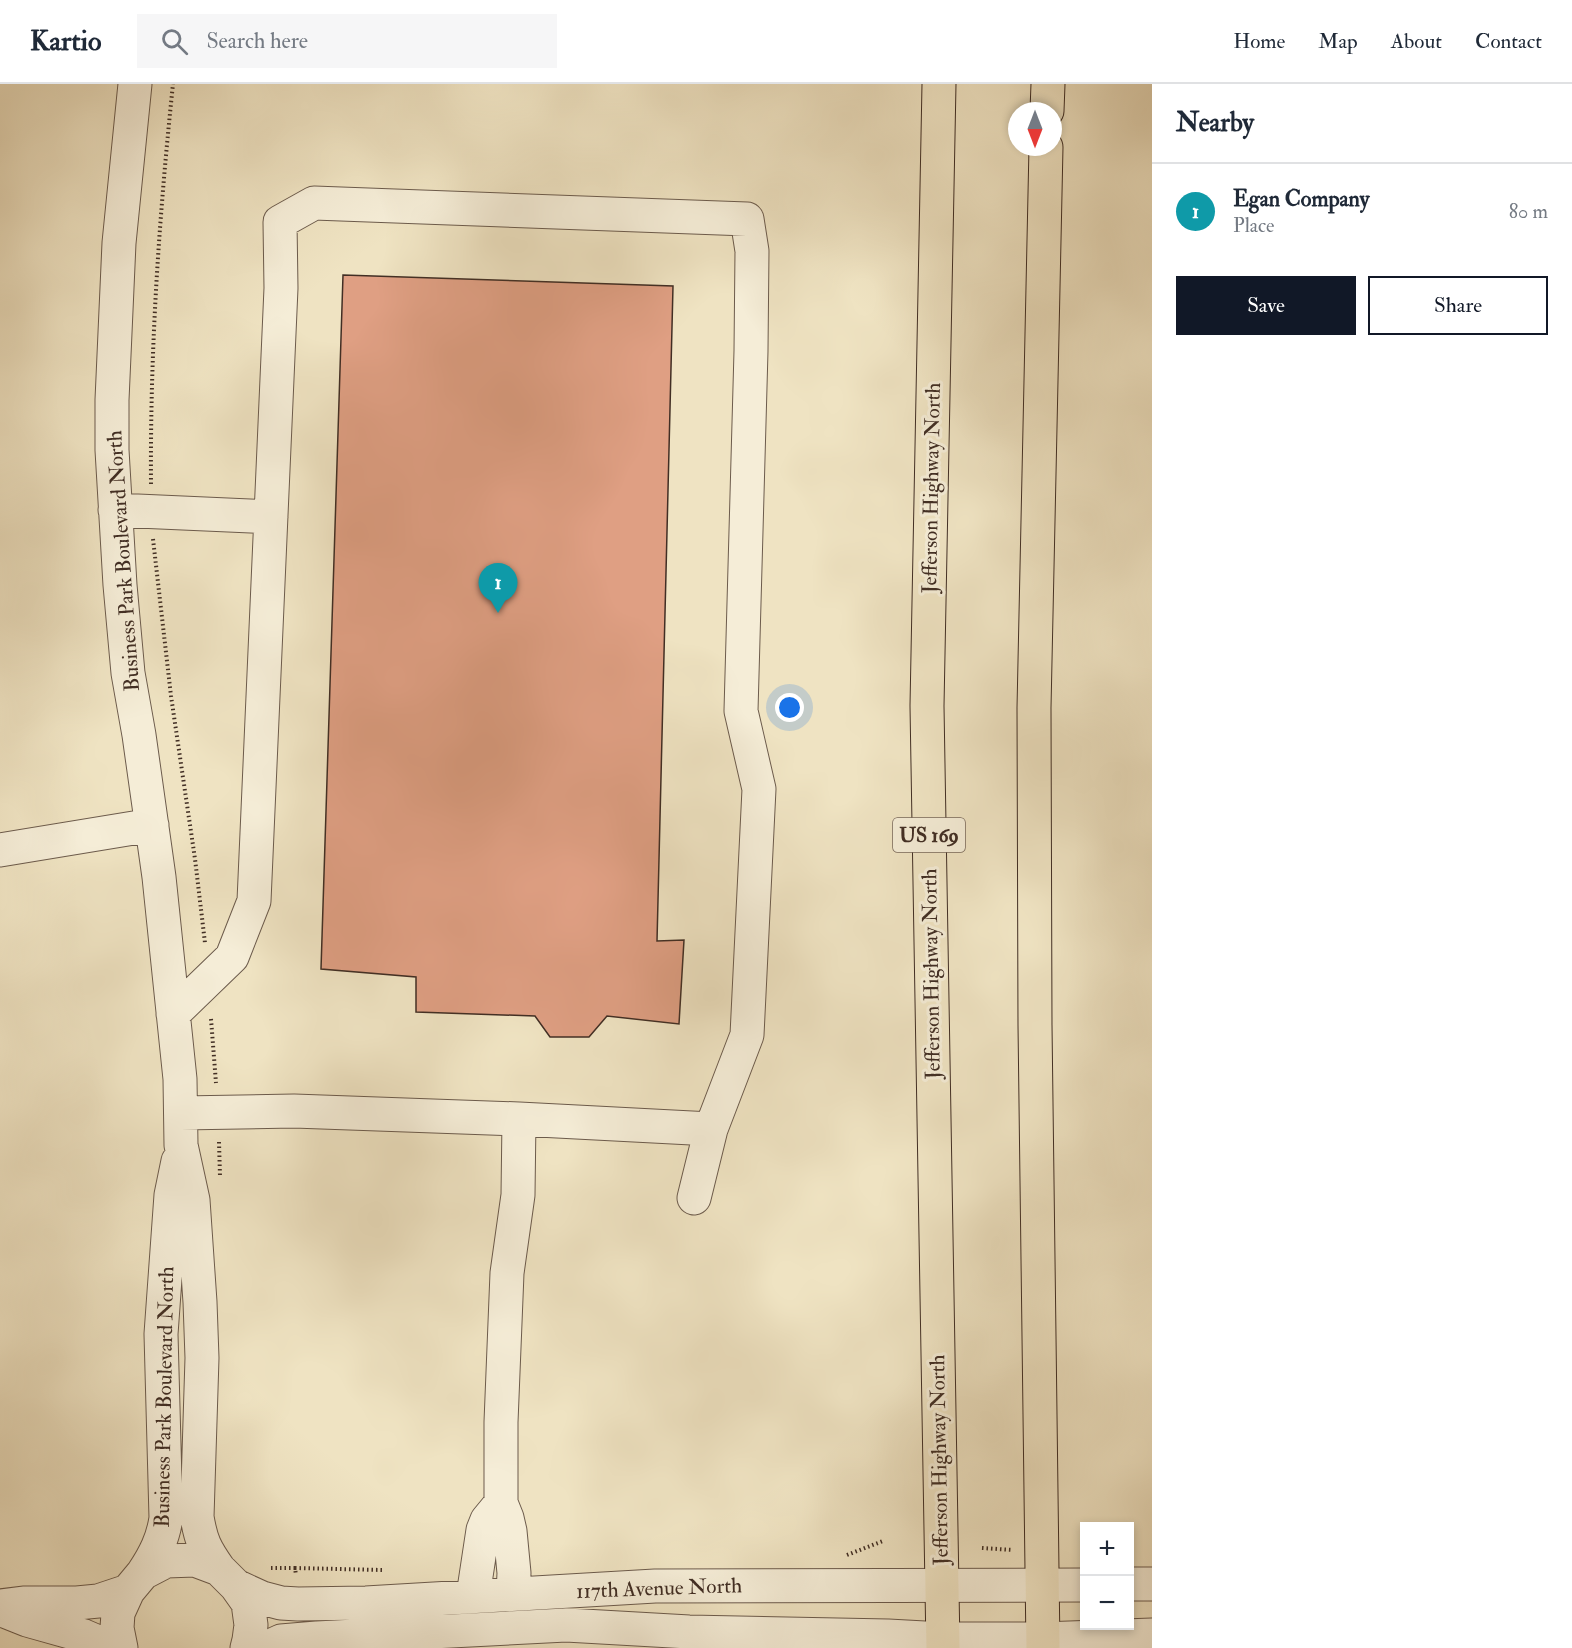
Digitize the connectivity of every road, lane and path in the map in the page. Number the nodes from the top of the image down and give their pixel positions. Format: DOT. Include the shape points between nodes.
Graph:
graph roads {
  1 [pos="135,84"];
  2 [pos="172,84"];
  3 [pos="939,84"];
  4 [pos="1048,84"];
  5 [pos="1047,102"];
  6 [pos="1046,156"];
  7 [pos="115,510"];
  8 [pos="152,512"];
  9 [pos="271,518"];
  10 [pos="152,825"];
  11 [pos="0,850"];
  12 [pos="208,980"];
  13 [pos="173,1014"];
  14 [pos="217,1112"];
  15 [pos="519,1119"];
  16 [pos="181,1129"];
  17 [pos="711,1129"];
  18 [pos="220,1184"];
  19 [pos="693,1198"];
  20 [pos="501,1503"];
  21 [pos="982,1548"];
  22 [pos="1017,1550"];
  23 [pos="264,1567"];
  24 [pos="296,1577"];
  25 [pos="227,1578"];
  26 [pos="135,1582"];
  27 [pos="1134,1584"];
  28 [pos="1152,1584"];
  29 [pos="1080,1585"];
  30 [pos="941,1586"];
  31 [pos="1042,1586"];
  32 [pos="513,1594"];
  33 [pos="473,1596"];
  34 [pos="0,1608"];
  35 [pos="1152,1635"];
  36 [pos="1042,1643"];
  37 [pos="943,1644"];
  38 [pos="112,1648"];
  39 [pos="121,1648"];
  40 [pos="247,1648"];
  41 [pos="267,1648"];
  1 -- 7 [label="street, Business Park Boulevard North" via="114,338"];
  2 -- 8 [label="path" via="154,306"];
  3 -- 30 [label="highway, Jefferson Highway North / US 169" via="927,706"];
  4 -- 5 [label="highway"];
  6 -- 31 [label="highway" via="1034,708"];
  7 -- 8 [label="street"];
  7 -- 10 [label="street, Business Park Boulevard North" via="128,673"];
  8 -- 9 [label="street"];
  8 -- 12 [label="path" via="165,653"];
  9 -- 12 [label="street" via="254,901 232,957"];
  9 -- 17 [label="street" via="281,288 280,222 314,203 747,219 752,251 751,340 741,711 759,789 747,1035"];
  10 -- 11 [label="street"];
  10 -- 13 [label="street, Business Park Boulevard North"];
  12 -- 13 [label="street"];
  12 -- 14 [label="path"];
  13 -- 16 [label="street, Business Park Boulevard North"];
  14 -- 15 [label="street"];
  14 -- 16 [label="street"];
  14 -- 18 [label="path"];
  15 -- 17 [label="street"];
  15 -- 20 [label="street" via="518,1195 507,1273"];
  16 -- 25 [label="street, Business Park Boulevard North" via="193,1200 200,1302 197,1517 206,1552"];
  16 -- 26 [label="street, Business Park Boulevard North" via="171,1196 161,1334 166,1518 156,1553"];
  17 -- 19 [label="street"];
  20 -- 32 [label="street" via="510,1531"];
  20 -- 33 [label="street" via="483,1530"];
  21 -- 22 [label="path"];
  23 -- 24 [label="path" via="295,1568"];
  25 -- 26 [label="street, 117th Avenue North" via="195,1560 166,1561"];
  25 -- 33 [label="street, 117th Avenue North" via="262,1598 282,1603 366,1603"];
  25 -- 40 [label="street, Business Park Boulevard North" via="248,1603 251,1625"];
  26 -- 34 [label="street" via="98,1601 25,1603"];
  26 -- 39 [label="street, Business Park Boulevard North" via="118,1613"];
  27 -- 28 [label="street"];
  29 -- 31 [label="street, 117th Avenue North"];
  30 -- 31 [label="street, 117th Avenue North"];
  30 -- 32 [label="street, 117th Avenue North" via="656,1586"];
  30 -- 37 [label="highway, Jefferson Highway North / US 169"];
  31 -- 36 [label="highway"];
  32 -- 33 [label="street, 117th Avenue North"];
  34 -- 38 [label="street"];
  35 -- 36 [label="street, 117th Avenue North"];
  36 -- 37 [label="street, 117th Avenue North"];
  37 -- 41 [label="street, 117th Avenue North" via="888,1636 566,1625 317,1638 281,1641"];
}
